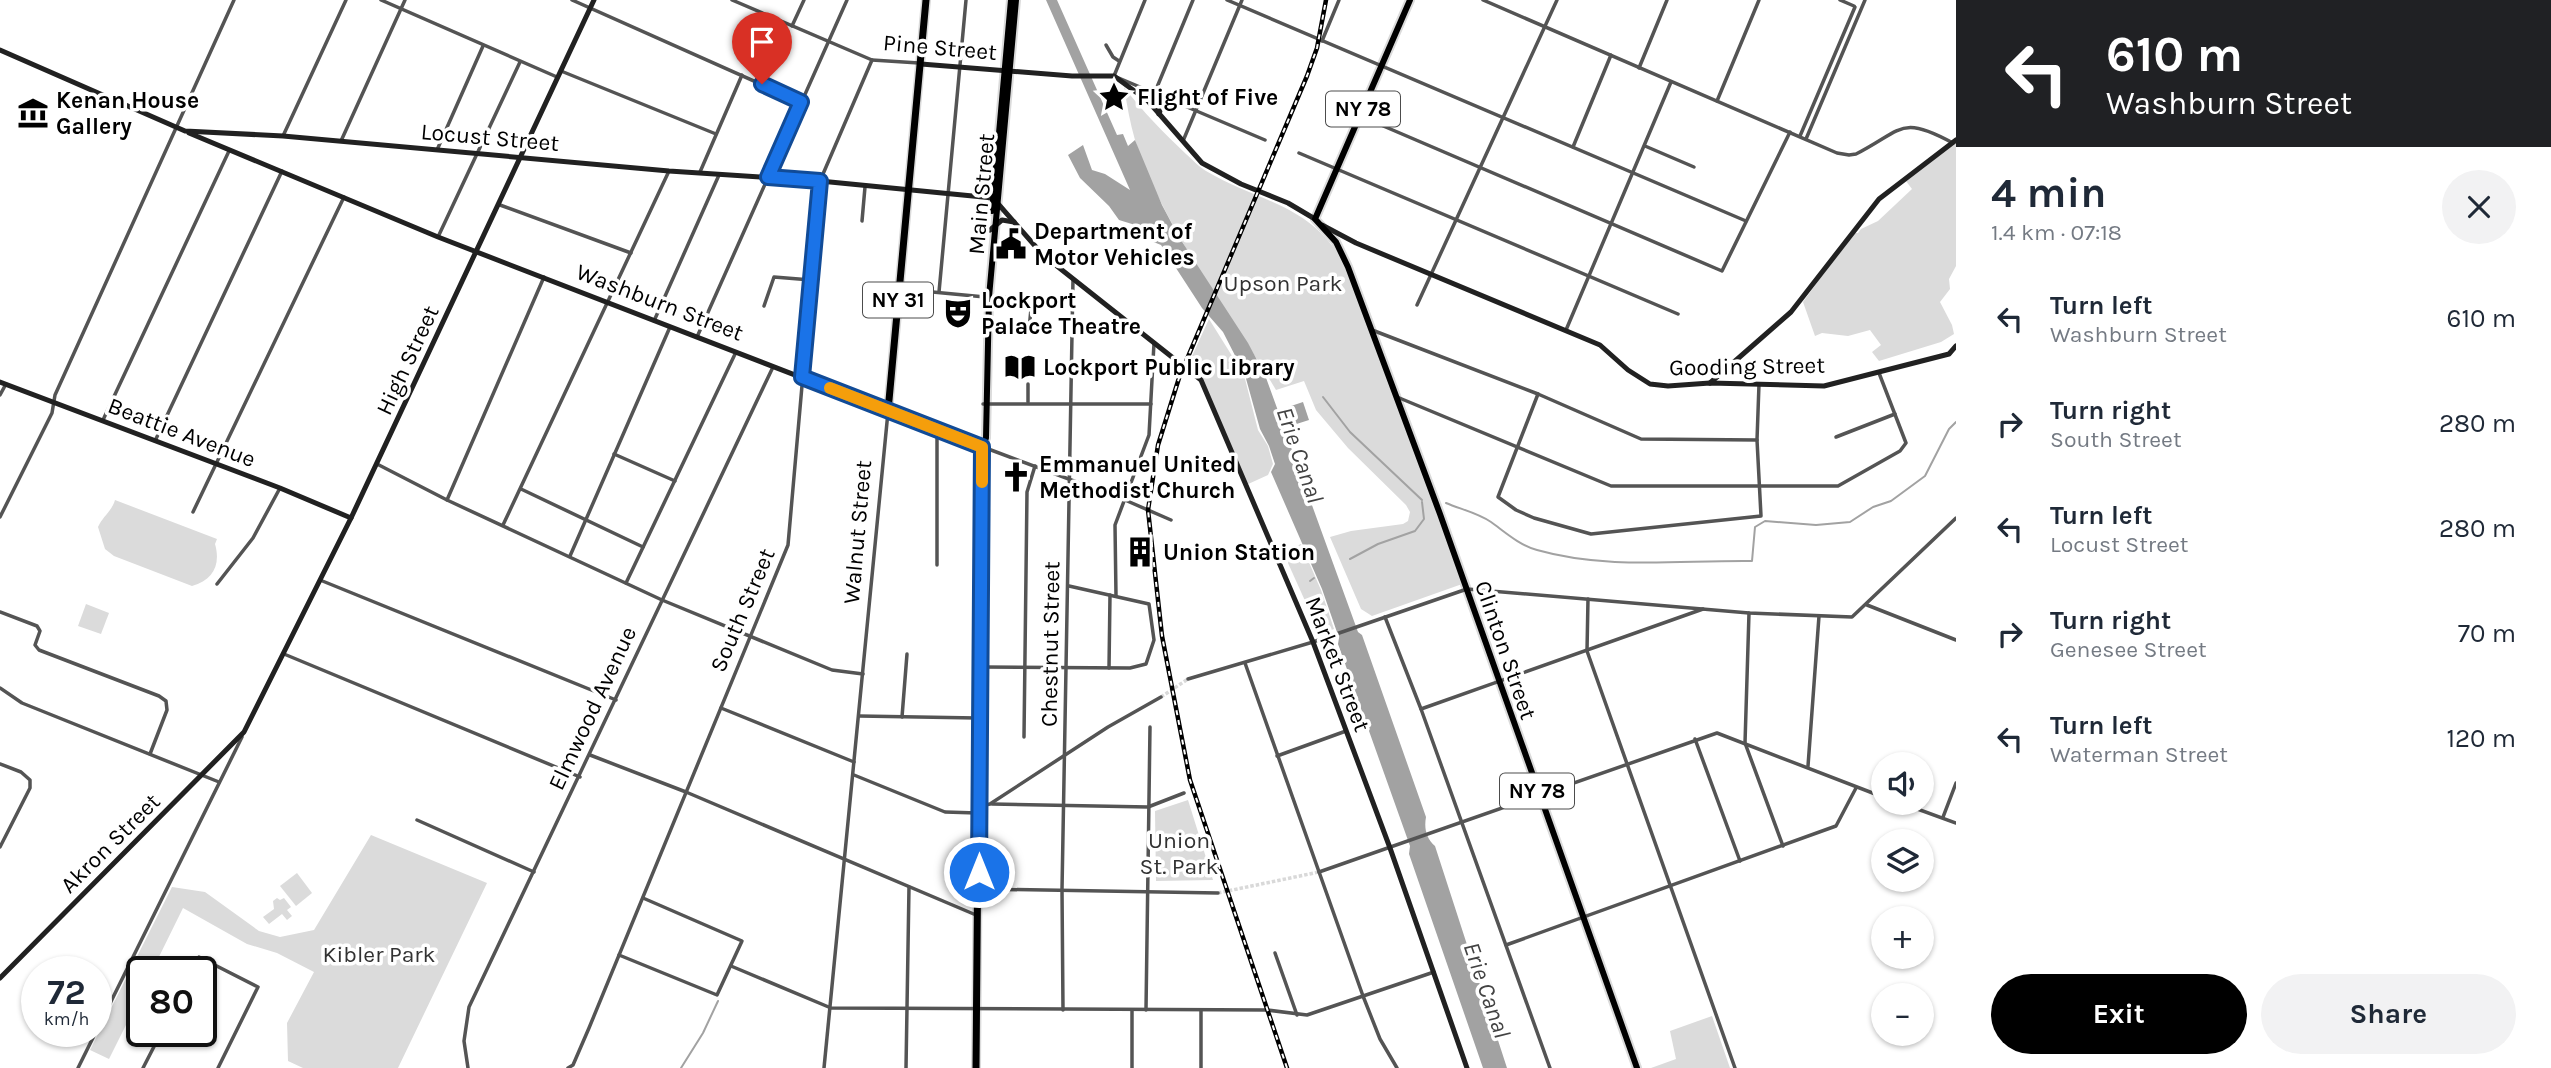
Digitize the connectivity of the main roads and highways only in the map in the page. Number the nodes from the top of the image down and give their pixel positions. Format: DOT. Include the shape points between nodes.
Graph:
graph roads {
  1 [pos="926,0"];
  2 [pos="1014,0"];
  3 [pos="1410,0"];
  4 [pos="1338,245"];
  5 [pos="888,411"];
  6 [pos="982,447"];
  7 [pos="976,1068"];
  8 [pos="1637,1068"];
  1 -- 5 [label="highway, Walnut Street / NY 31"];
  2 -- 6 [label="main road, Main Street" via="992,227"];
  3 -- 4 [label="main road, Gooding Street / NY 78" via="1315,219"];
  4 -- 8 [label="main road, Clinton Street / NY 78" via="1467,589"];
  5 -- 6 [label="highway, Washburn Street"];
  6 -- 7 [label="highway"];
}
